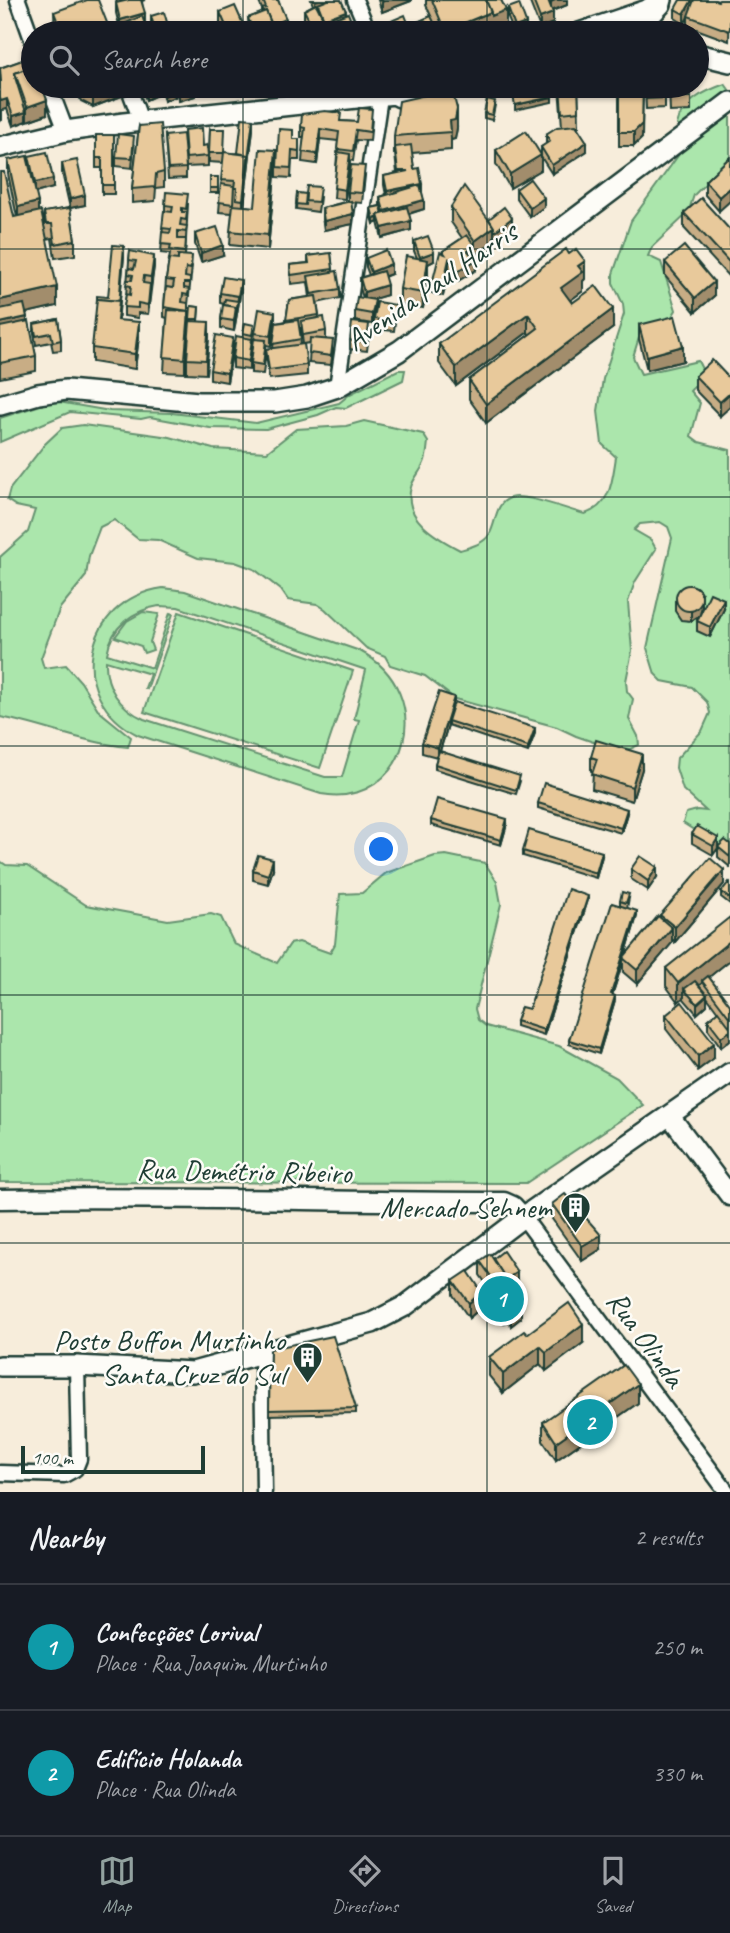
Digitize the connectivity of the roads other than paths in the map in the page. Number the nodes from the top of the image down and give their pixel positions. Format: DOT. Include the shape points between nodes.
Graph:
graph roads {
  1 [pos="18,0"];
  2 [pos="355,0"];
  3 [pos="663,0"];
  4 [pos="26,21"];
  5 [pos="364,21"];
  6 [pos="614,21"];
  7 [pos="650,21"];
  8 [pos="54,98"];
  9 [pos="132,98"];
  10 [pos="341,98"];
  11 [pos="392,98"];
  12 [pos="730,102"];
  13 [pos="141,121"];
  14 [pos="66,131"];
  15 [pos="0,147"];
  16 [pos="337,387"];
  17 [pos="0,405"];
  18 [pos="730,1073"];
  19 [pos="670,1116"];
  20 [pos="730,1196"];
  21 [pos="0,1199"];
  22 [pos="523,1217"];
  23 [pos="262,1352"];
  24 [pos="0,1366"];
  25 [pos="77,1366"];
  26 [pos="0,1473"];
  27 [pos="264,1492"];
  28 [pos="727,1492"];
  1 -- 4 [label="street"];
  2 -- 5 [label="street"];
  3 -- 6 [label="main road"];
  3 -- 7 [label="main road"];
  8 -- 14 [label="street"];
  9 -- 13 [label="street"];
  10 -- 13 [label="main road"];
  11 -- 16 [label="street"];
  12 -- 16 [label="main road, Avenida Paul Harris" via="399,351"];
  13 -- 14 [label="main road"];
  14 -- 15 [label="main road"];
  16 -- 17 [label="main road, Avenida Paul Harris" via="275,402 199,402 66,390"];
  18 -- 19 [label="main road"];
  19 -- 20 [label="street"];
  19 -- 22 [label="main road"];
  21 -- 22 [label="street, Rua Demétrio Ribeiro" via="504,1202"];
  22 -- 23 [label="main road" via="405,1306 372,1323"];
  22 -- 28 [label="street, Rua Olinda"];
  23 -- 25 [label="main road" via="193,1372"];
  23 -- 27 [label="street"];
  24 -- 25 [label="main road"];
  25 -- 26 [label="street" via="79,1459 75,1469 64,1475"];
}
